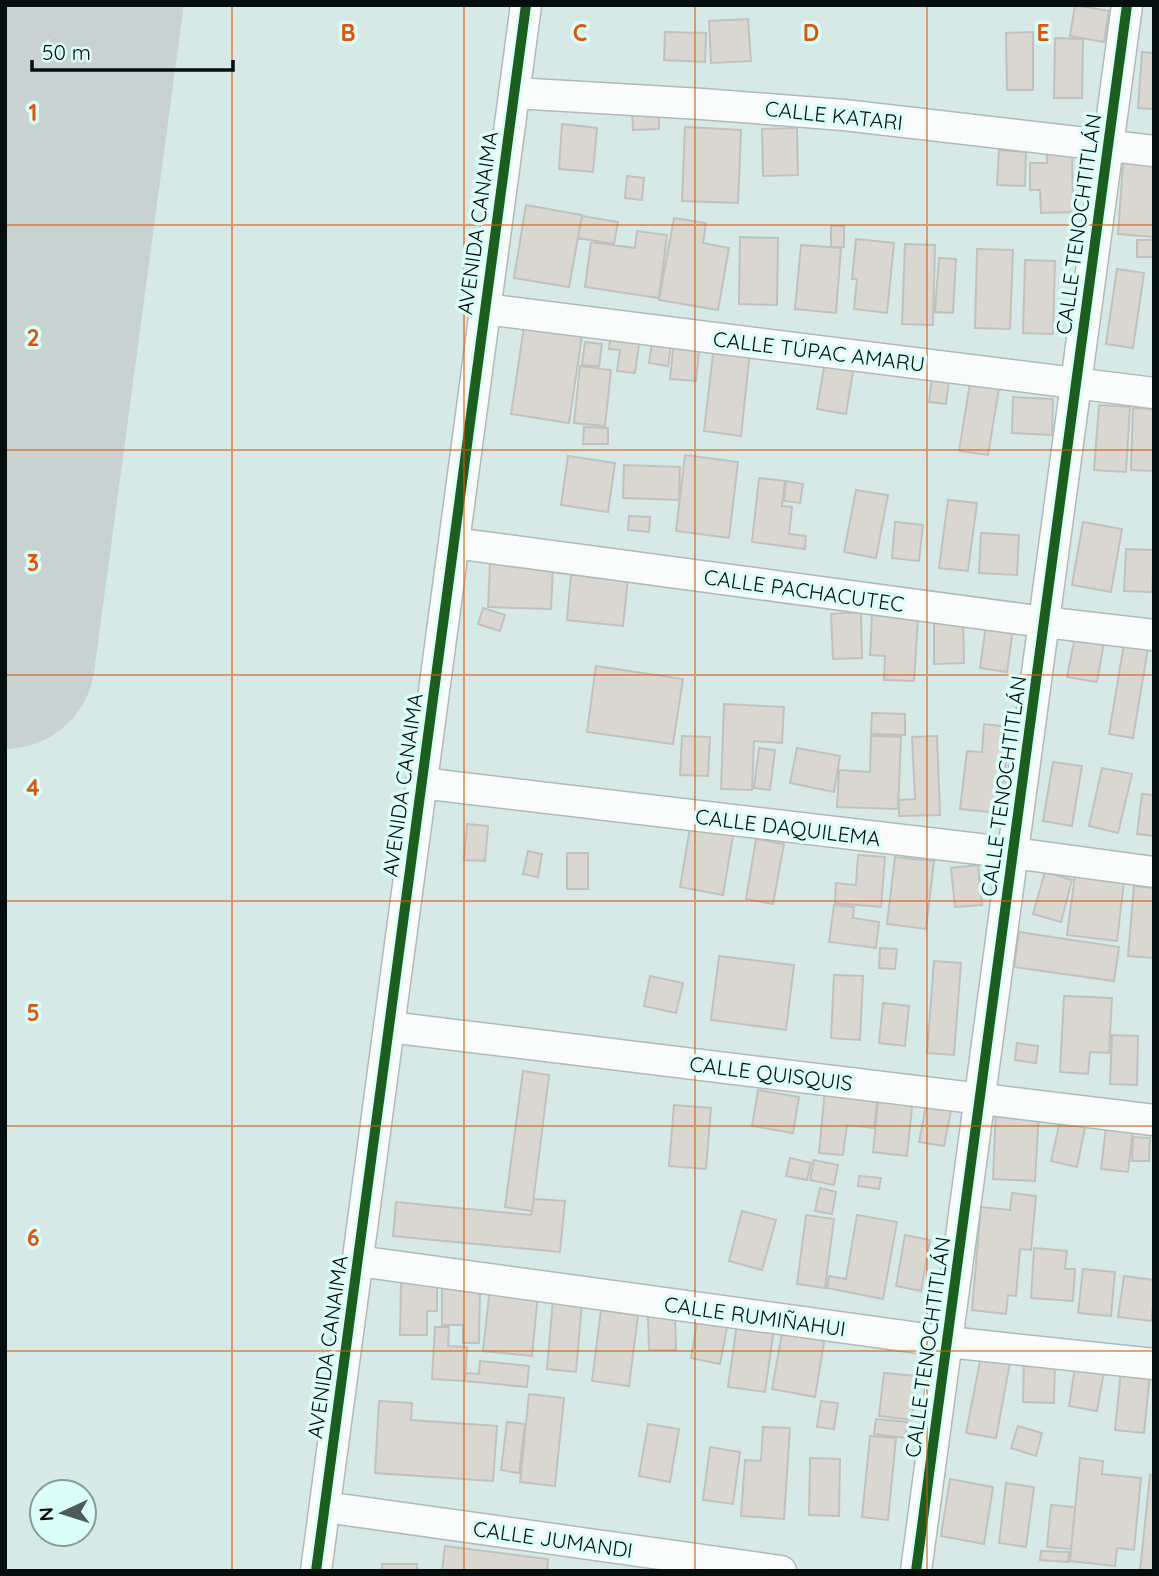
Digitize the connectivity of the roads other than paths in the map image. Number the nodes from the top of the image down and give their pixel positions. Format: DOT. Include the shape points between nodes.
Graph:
graph roads {
  1 [pos="526,5"];
  2 [pos="1127,5"];
  3 [pos="514,93"];
  4 [pos="1108,145"];
  5 [pos="1154,151"];
  6 [pos="485,309"];
  7 [pos="1076,384"];
  8 [pos="1154,393"];
  9 [pos="454,542"];
  10 [pos="1044,622"];
  11 [pos="1154,635"];
  12 [pos="421,783"];
  13 [pos="1013,853"];
  14 [pos="1154,872"];
  15 [pos="389,1027"];
  16 [pos="981,1099"];
  17 [pos="1154,1119"];
  18 [pos="358,1261"];
  19 [pos="948,1342"];
  20 [pos="1154,1364"];
  21 [pos="325,1507"];
  22 [pos="316,1571"];
  23 [pos="781,1571"];
  24 [pos="916,1571"];
  1 -- 3 [label="street, AVENIDA CANAIMA"];
  2 -- 4 [label="street, CALLE TENOCHTITLÁN"];
  3 -- 4 [label="street, CALLE KATARI" via="844,115"];
  3 -- 6 [label="street, AVENIDA CANAIMA"];
  4 -- 5 [label="street, CALLE KATARI"];
  4 -- 7 [label="street, CALLE TENOCHTITLÁN"];
  6 -- 7 [label="street, CALLE TÚPAC AMARU"];
  6 -- 9 [label="street, AVENIDA CANAIMA"];
  7 -- 8 [label="street, CALLE TÚPAC AMARU"];
  7 -- 10 [label="street, CALLE TENOCHTITLÁN"];
  9 -- 10 [label="street, CALLE PACHACUTEC"];
  9 -- 12 [label="street, AVENIDA CANAIMA"];
  10 -- 11 [label="street, CALLE PACHACUTEC"];
  10 -- 13 [label="street, CALLE TENOCHTITLÁN"];
  12 -- 13 [label="street, CALLE DAQUILEMA"];
  12 -- 15 [label="street, AVENIDA CANAIMA"];
  13 -- 14 [label="street, CALLE DAQUILEMA"];
  13 -- 16 [label="street, CALLE TENOCHTITLÁN"];
  15 -- 16 [label="street, CALLE QUISQUIS"];
  15 -- 18 [label="street, AVENIDA CANAIMA"];
  16 -- 17 [label="street, CALLE QUISQUIS"];
  16 -- 19 [label="street, CALLE TENOCHTITLÁN"];
  18 -- 19 [label="street, CALLE RUMIÑAHUI"];
  18 -- 21 [label="street, AVENIDA CANAIMA"];
  19 -- 20 [label="street, CALLE RUMIÑAHUI"];
  19 -- 24 [label="street, CALLE TENOCHTITLÁN"];
  21 -- 22 [label="street, AVENIDA CANAIMA"];
  21 -- 23 [label="street, CALLE JUMANDI"];
}
